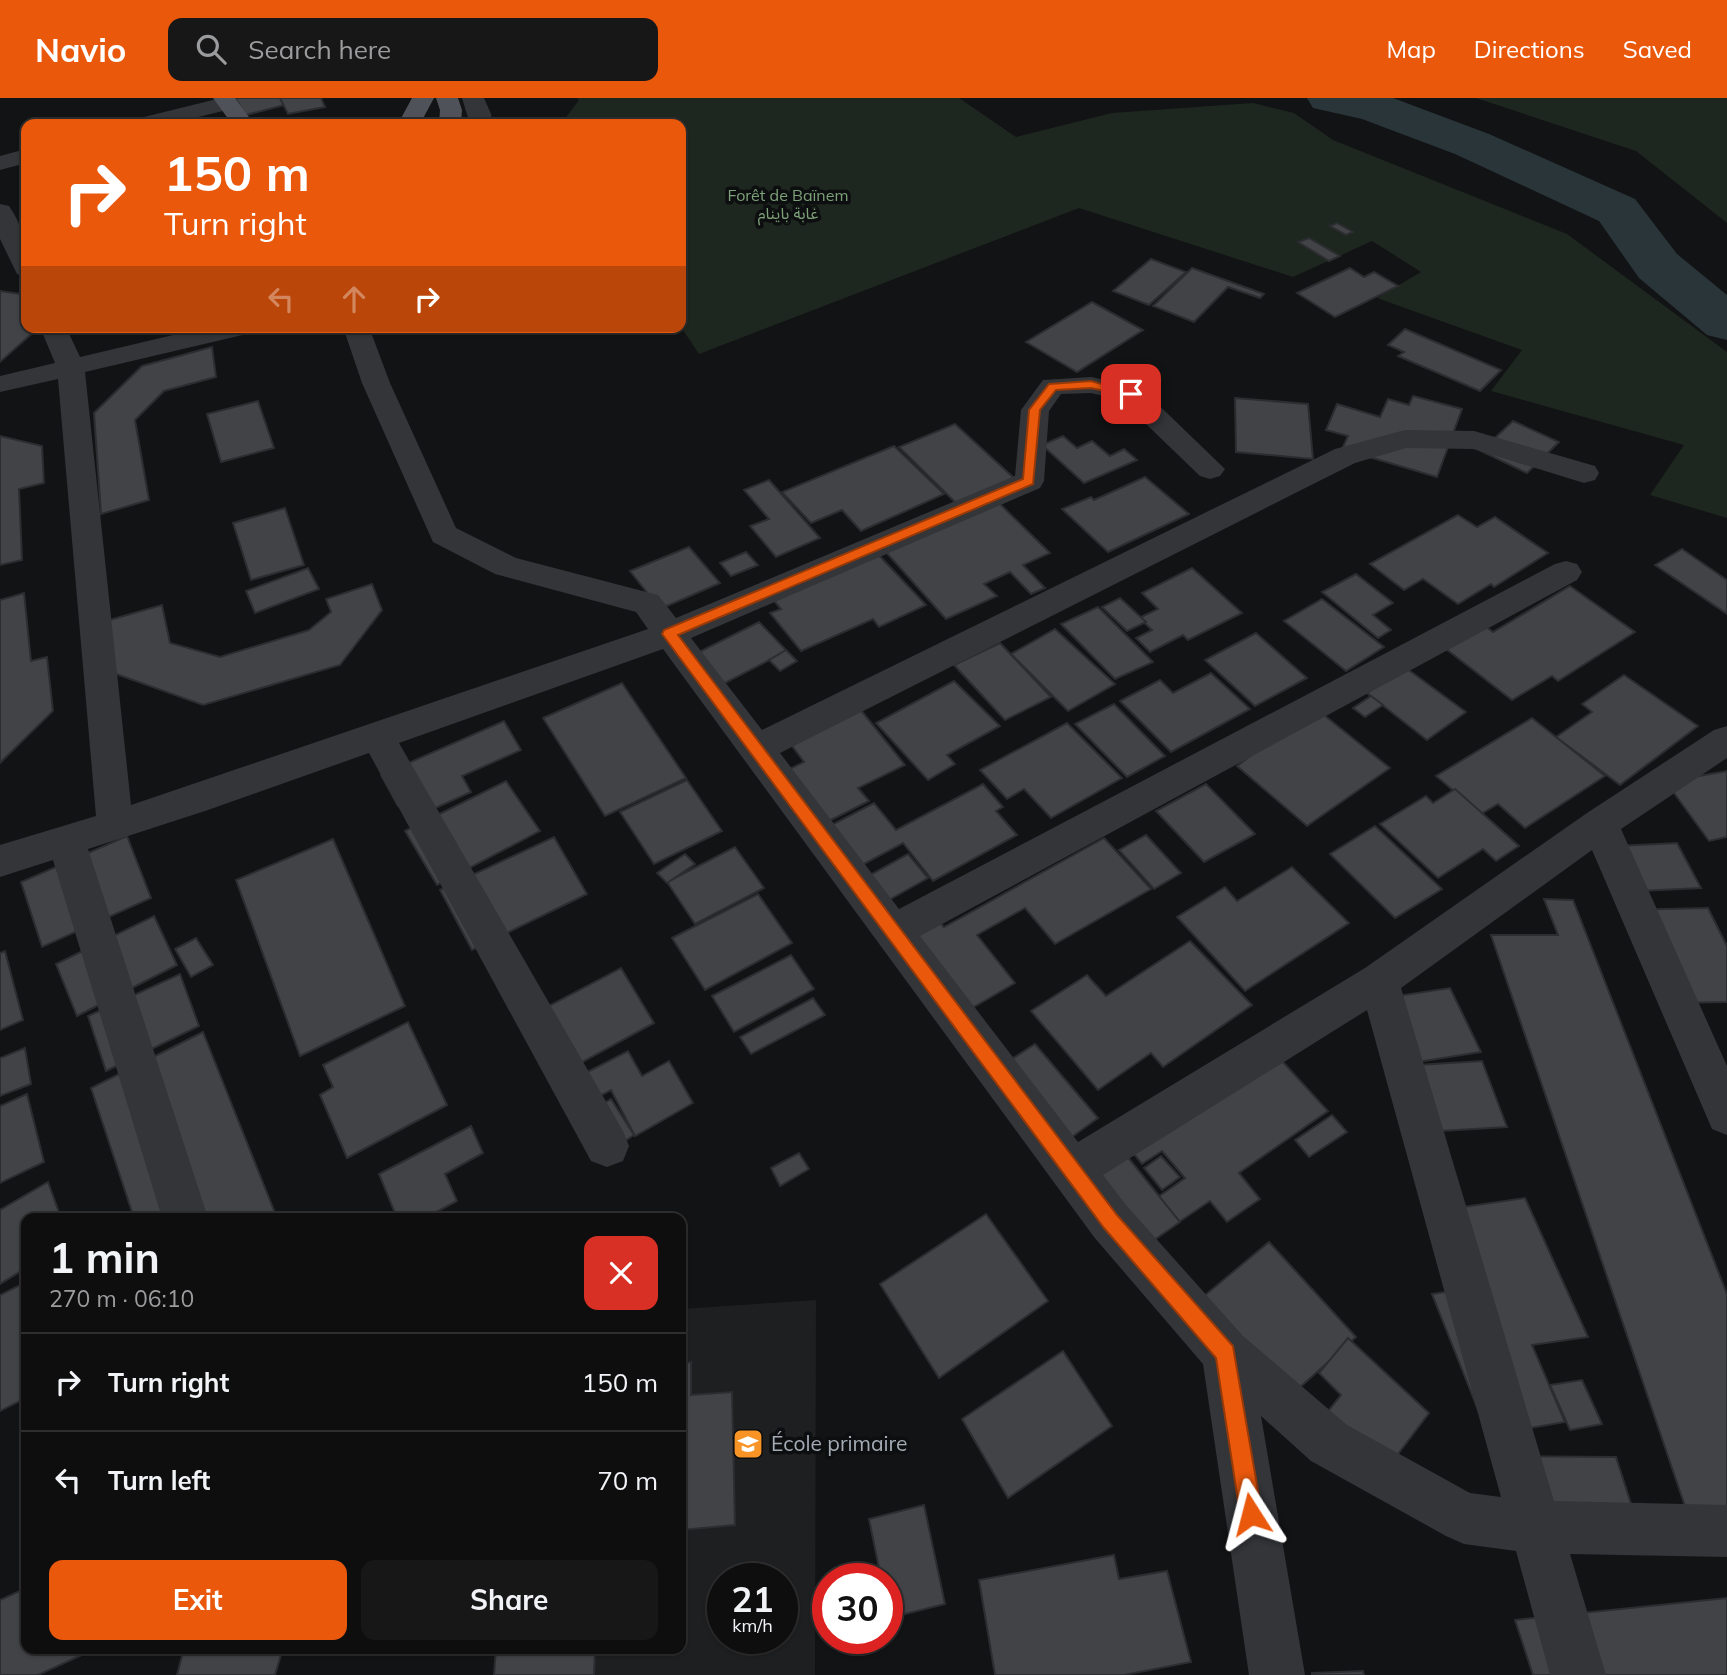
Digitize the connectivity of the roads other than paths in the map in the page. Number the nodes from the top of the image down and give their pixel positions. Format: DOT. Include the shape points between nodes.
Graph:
graph roads {
  1 [pos="423,98"];
  2 [pos="447,98"];
  3 [pos="473,98"];
  4 [pos="225,101"];
  5 [pos="162,119"];
  6 [pos="239,119"];
  7 [pos="412,119"];
  8 [pos="450,119"];
  9 [pos="480,119"];
  10 [pos="21,157"];
  11 [pos="0,163"];
  12 [pos="0,211"];
  13 [pos="21,258"];
  14 [pos="55,333"];
  15 [pos="218,333"];
  16 [pos="357,333"];
  17 [pos="71,368"];
  18 [pos="0,384"];
  19 [pos="1210,469"];
  20 [pos="1584,473"];
  21 [pos="1566,572"];
  22 [pos="669,634"];
  23 [pos="377,736"];
  24 [pos="1727,740"];
  25 [pos="756,749"];
  26 [pos="1600,824"];
  27 [pos="115,825"];
  28 [pos="66,840"];
  29 [pos="0,861"];
  30 [pos="893,931"];
  31 [pos="1379,981"];
  32 [pos="1727,1115"];
  33 [pos="607,1146"];
  34 [pos="1072,1170"];
  35 [pos="183,1213"];
  36 [pos="1226,1353"];
  37 [pos="1535,1527"];
  38 [pos="1727,1531"];
  39 [pos="1277,1675"];
  40 [pos="1578,1675"];
  1 -- 7 [label="main road"];
  2 -- 8 [label="main road"];
  3 -- 9 [label="street"];
  4 -- 5 [label="street"];
  4 -- 6 [label="main road"];
  10 -- 11 [label="street"];
  12 -- 13 [label="street"];
  14 -- 17 [label="street"];
  15 -- 17 [label="street"];
  16 -- 22 [label="street" via="444,536 506,566 647,603"];
  17 -- 18 [label="street"];
  17 -- 27 [label="street"];
  19 -- 22 [label="street" via="1131,394 1091,385 1053,387 1035,410 1029,481"];
  20 -- 25 [label="street" via="1474,440 1405,439 1345,456"];
  21 -- 30 [label="street"];
  22 -- 23 [label="street"];
  22 -- 25 [label="street"];
  23 -- 27 [label="street"];
  23 -- 33 [label="street"];
  24 -- 26 [label="street"];
  25 -- 30 [label="street"];
  26 -- 31 [label="street"];
  26 -- 32 [label="street"];
  27 -- 28 [label="street"];
  28 -- 29 [label="street"];
  28 -- 35 [label="street"];
  30 -- 34 [label="street"];
  31 -- 34 [label="street"];
  31 -- 37 [label="street"];
  34 -- 36 [label="street" via="1110,1221"];
  36 -- 37 [label="street" via="1329,1443 1464,1518"];
  36 -- 39 [label="street"];
  37 -- 38 [label="street"];
  37 -- 40 [label="street"];
}
